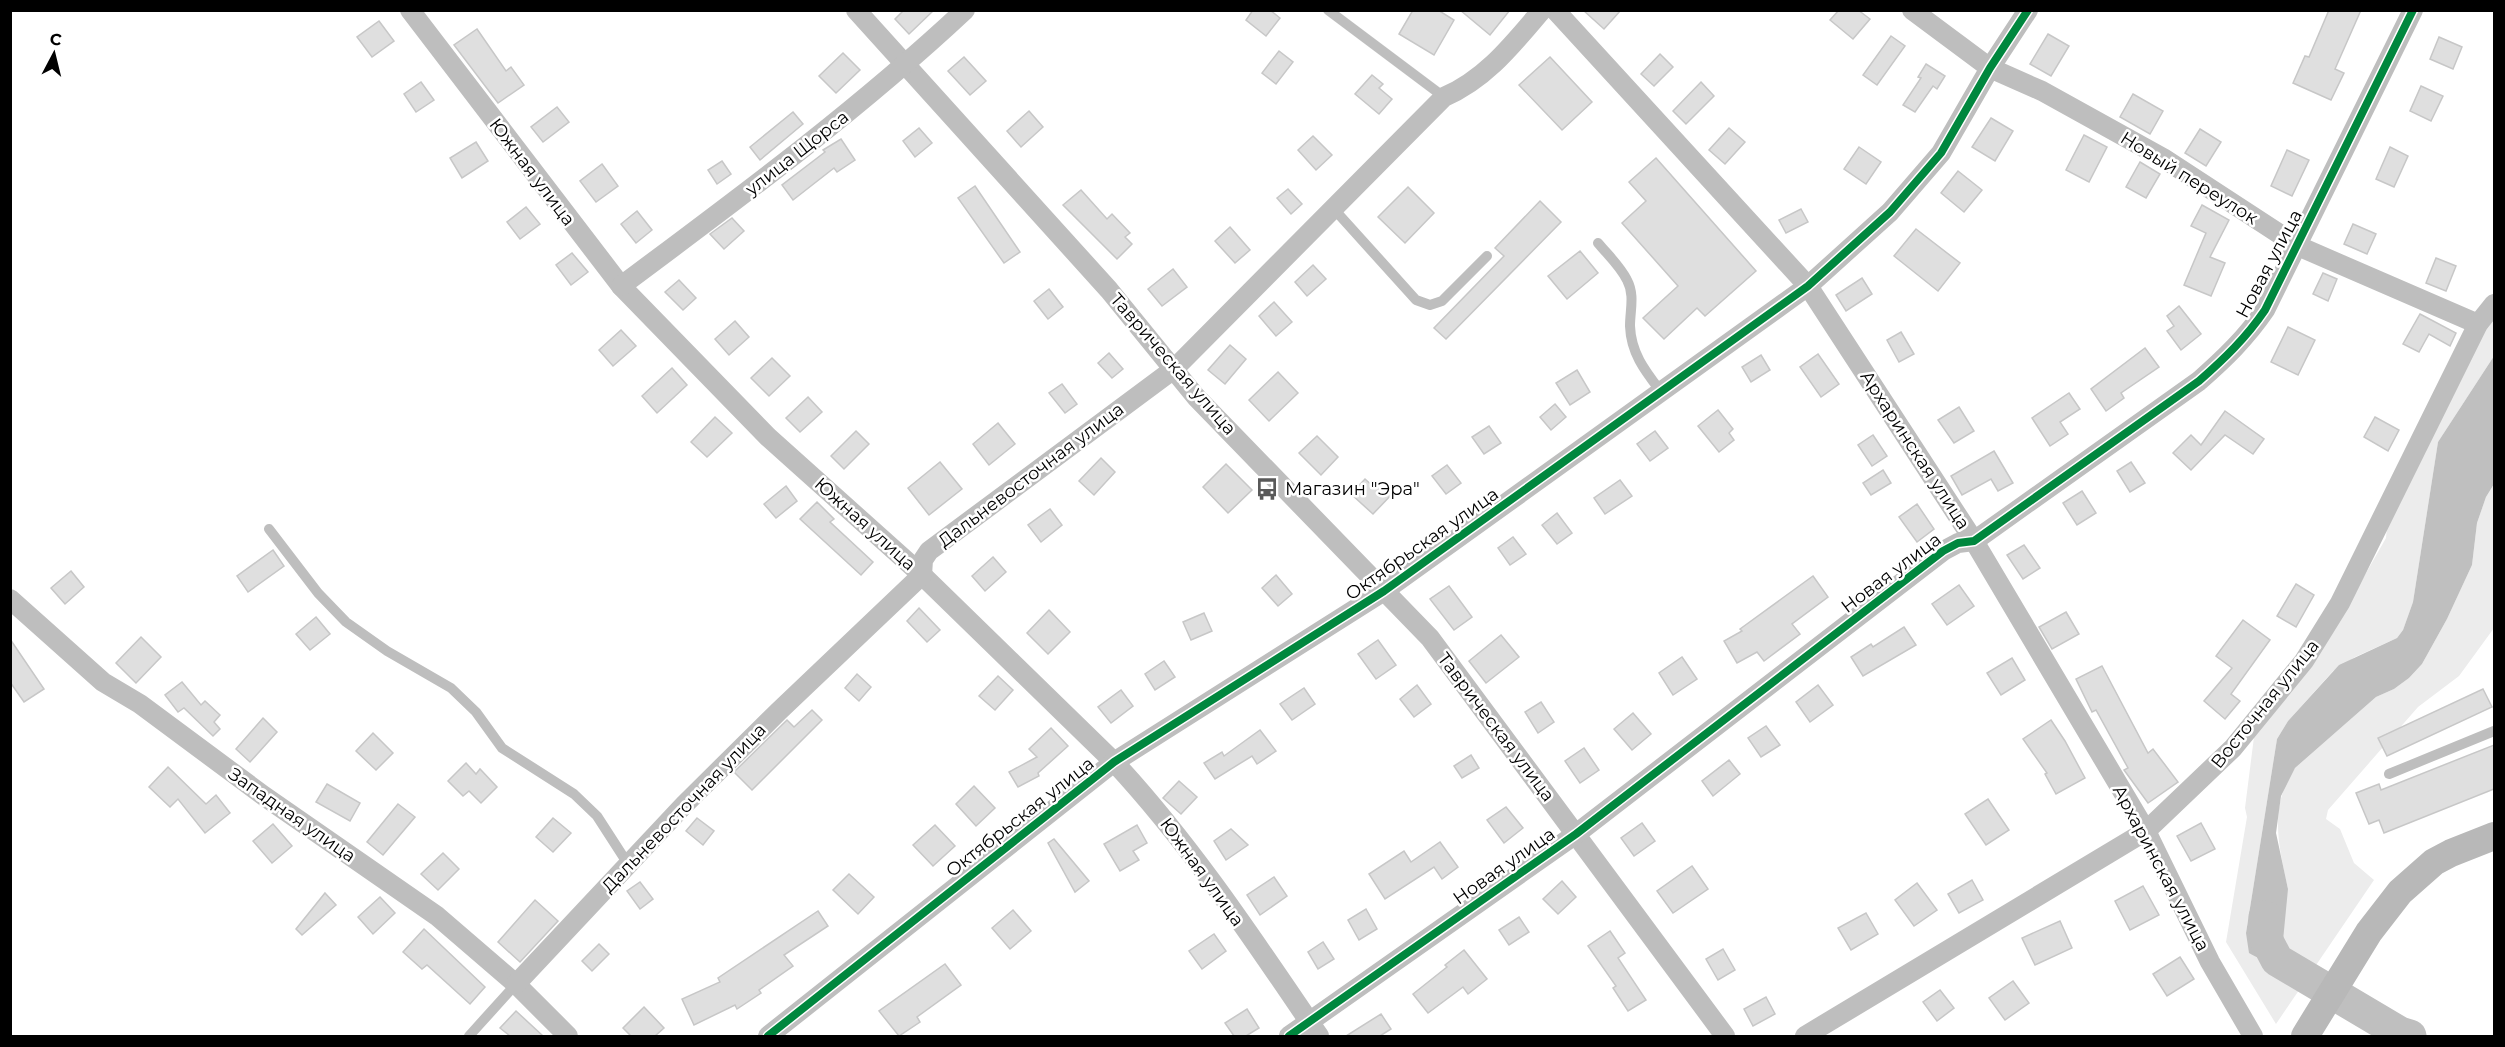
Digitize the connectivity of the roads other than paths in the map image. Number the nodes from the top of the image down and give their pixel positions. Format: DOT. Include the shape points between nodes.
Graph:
graph roads {
  1 [pos="410,10"];
  2 [pos="856,10"];
  3 [pos="965,10"];
  4 [pos="1328,10"];
  5 [pos="1542,10"];
  6 [pos="1555,10"];
  7 [pos="1912,10"];
  8 [pos="2028,10"];
  9 [pos="2412,10"];
  10 [pos="907,65"];
  11 [pos="1990,68"];
  12 [pos="1444,97"];
  13 [pos="1333,208"];
  14 [pos="1598,243"];
  15 [pos="2298,246"];
  16 [pos="1486,256"];
  17 [pos="621,286"];
  18 [pos="1808,286"];
  19 [pos="2494,304"];
  20 [pos="2478,324"];
  21 [pos="1174,369"];
  22 [pos="1662,393"];
  23 [pos="269,529"];
  24 [pos="1974,541"];
  25 [pos="922,575"];
  26 [pos="1384,591"];
  27 [pos="10,599"];
  28 [pos="2494,731"];
  29 [pos="1114,762"];
  30 [pos="2389,774"];
  31 [pos="2146,831"];
  32 [pos="1576,834"];
  33 [pos="2494,836"];
  34 [pos="628,864"];
  35 [pos="516,984"];
  36 [pos="1314,1029"];
  37 [pos="469,1036"];
  38 [pos="568,1036"];
  39 [pos="768,1036"];
  40 [pos="1289,1036"];
  41 [pos="1725,1036"];
  42 [pos="1805,1036"];
  43 [pos="2253,1036"];
  44 [pos="2305,1036"];
  1 -- 17 [label="street, Южная улица"];
  2 -- 10 [label="street, Таврическая улица"];
  3 -- 10 [label="street, улица Щорса"];
  4 -- 12 [label="lane"];
  5 -- 12 [label="street, Дальневосточная улица" via="1485,72"];
  6 -- 18 [label="street, Архаринская улица"];
  7 -- 11 [label="street, Новый переулок"];
  8 -- 11 [label="street, Октябрьская улица"];
  9 -- 15 [label="street, Новая улица"];
  10 -- 17 [label="street, улица Щорса" via="780,168"];
  10 -- 21 [label="street, Таврическая улица" via="1110,290"];
  11 -- 15 [label="street, Новый переулок" via="2042,91 2163,158"];
  11 -- 18 [label="street, Октябрьская улица" via="1941,153 1916,184"];
  12 -- 13 [label="street, Дальневосточная улица"];
  13 -- 16 [label="lane" via="1416,300 1430,305 1443,301"];
  13 -- 21 [label="street, Дальневосточная улица"];
  14 -- 22 [label="lane" via="1628,281 1633,346 1640,364"];
  15 -- 20 [label="street, Новый переулок"];
  15 -- 24 [label="street, Новая улица" via="2265,310 2232,352 2199,381"];
  17 -- 25 [label="street, Южная улица" via="768,437"];
  18 -- 22 [label="street, Октябрьская улица"];
  18 -- 24 [label="street, Архаринская улица"];
  19 -- 20 [label="street, Восточная улица"];
  20 -- 31 [label="street, Восточная улица" via="2380,526 2309,653 2233,748"];
  21 -- 25 [label="street, Дальневосточная улица" via="939,543 923,560"];
  21 -- 26 [label="street, Таврическая улица" via="1196,397"];
  22 -- 26 [label="street, Октябрьская улица"];
  23 -- 34 [label="lane" via="318,593 346,622 452,688 476,712 502,748 574,794 597,816"];
  24 -- 31 [label="street, Архаринская улица"];
  24 -- 32 [label="street, Новая улица" via="1943,550"];
  25 -- 29 [label="street, Южная улица"];
  25 -- 34 [label="street, Дальневосточная улица" via="779,711"];
  26 -- 29 [label="street, Октябрьская улица"];
  26 -- 32 [label="street, Таврическая улица" via="1430,638"];
  27 -- 35 [label="street, Западная улица" via="103,682 140,704 419,903"];
  28 -- 30 [label="lane"];
  29 -- 36 [label="street, Южная улица" via="1184,843"];
  29 -- 39 [label="street, Октябрьская улица"];
  31 -- 42 [label="street, Восточная улица"];
  31 -- 43 [label="street, Архаринская улица" via="2210,962"];
  32 -- 36 [label="street, Новая улица"];
  32 -- 41 [label="street, Таврическая улица"];
  33 -- 44 [label="main road" via="2451,853 2419,873 2384,912"];
  34 -- 35 [label="street, Дальневосточная улица"];
  35 -- 37 [label="lane"];
  35 -- 38 [label="street, Западная улица"];
  36 -- 40 [label="street, Новая улица"];
}
